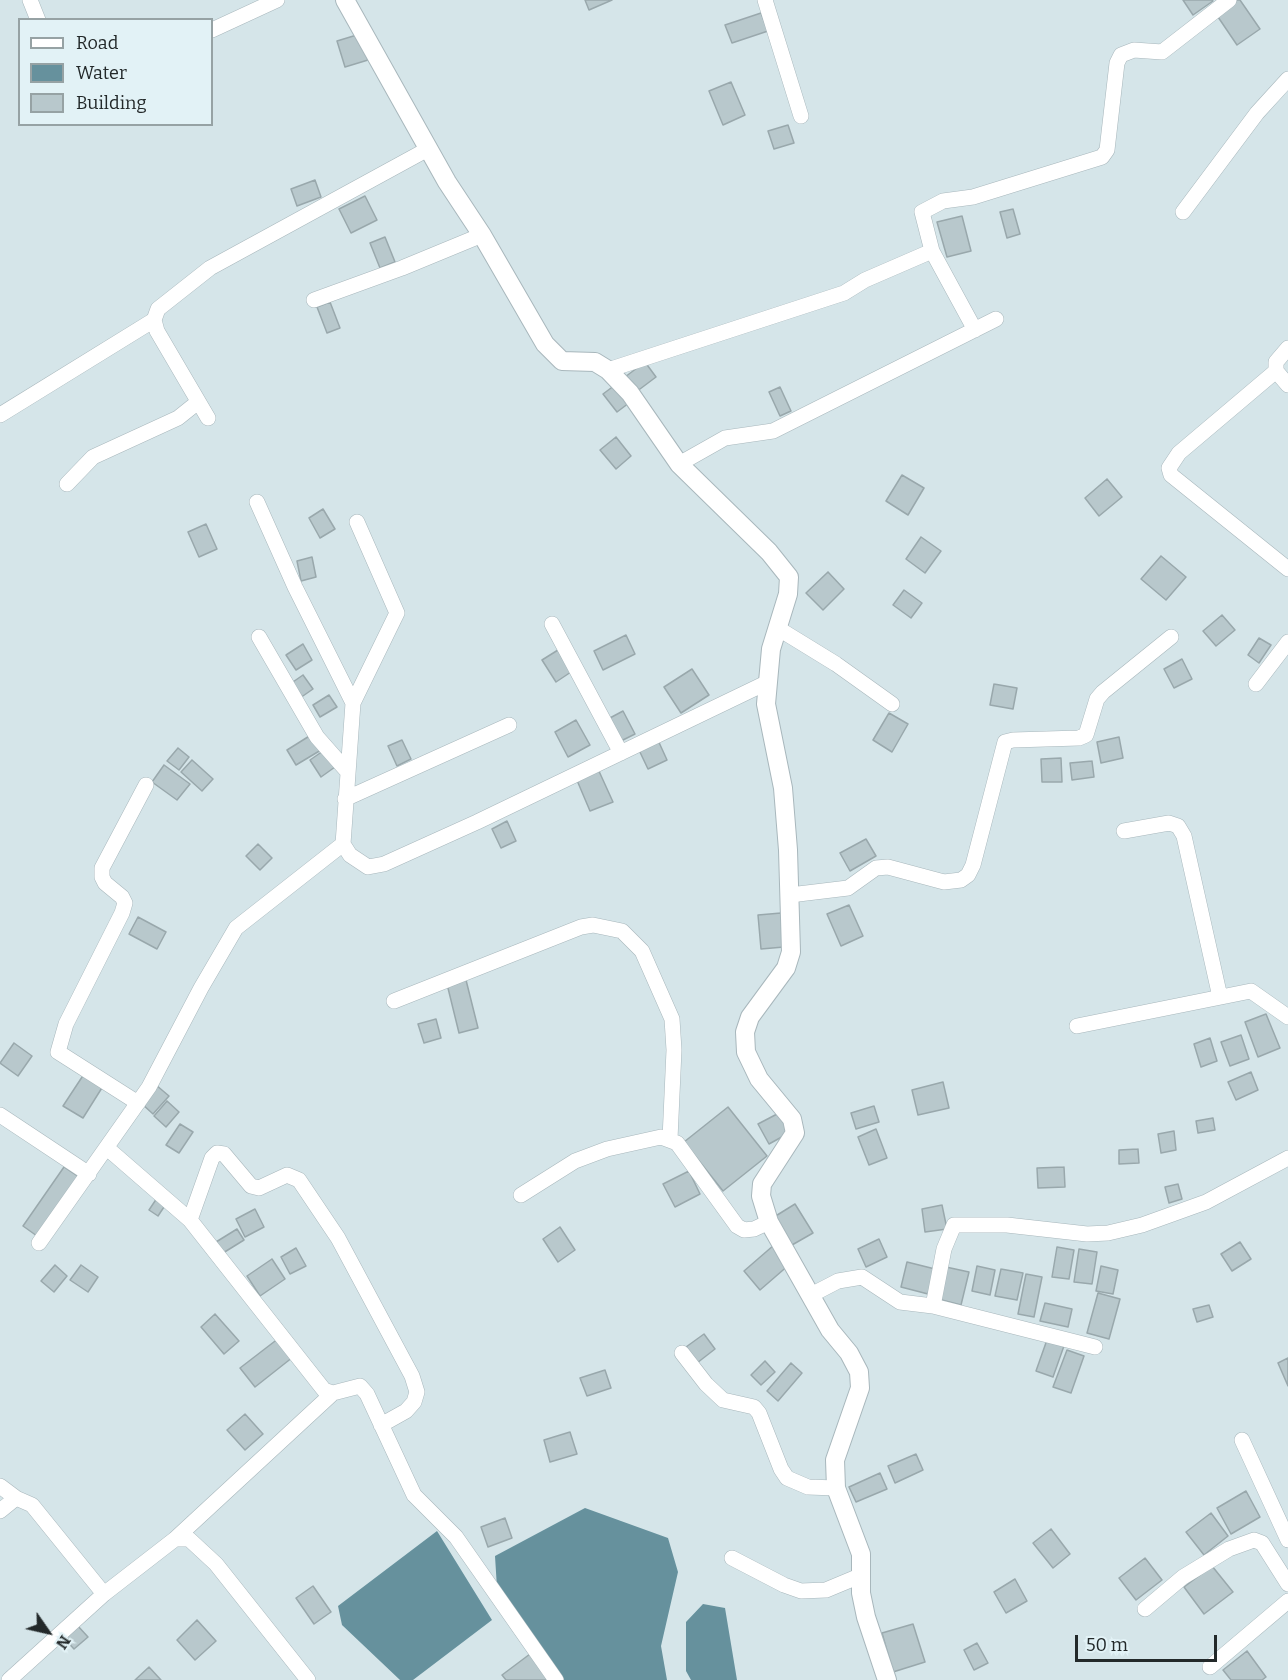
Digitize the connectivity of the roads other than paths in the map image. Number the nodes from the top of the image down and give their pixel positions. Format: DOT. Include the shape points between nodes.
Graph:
graph roads {
  1 [pos="30,0"];
  2 [pos="277,0"];
  3 [pos="345,0"];
  4 [pos="765,0"];
  5 [pos="1229,0"];
  6 [pos="37,18"];
  7 [pos="213,30"];
  8 [pos="1288,79"];
  9 [pos="801,116"];
  10 [pos="428,149"];
  11 [pos="1183,212"];
  12 [pos="482,235"];
  13 [pos="932,251"];
  14 [pos="314,300"];
  15 [pos="996,319"];
  16 [pos="154,320"];
  17 [pos="975,330"];
  18 [pos="1288,348"];
  19 [pos="609,370"];
  20 [pos="1276,371"];
  21 [pos="1288,385"];
  22 [pos="198,402"];
  23 [pos="0,415"];
  24 [pos="208,418"];
  25 [pos="679,464"];
  26 [pos="67,484"];
  27 [pos="257,502"];
  28 [pos="357,522"];
  29 [pos="1288,569"];
  30 [pos="552,624"];
  31 [pos="779,629"];
  32 [pos="259,637"];
  33 [pos="1171,637"];
  34 [pos="1288,642"];
  35 [pos="766,683"];
  36 [pos="1256,684"];
  37 [pos="353,703"];
  38 [pos="892,704"];
  39 [pos="509,725"];
  40 [pos="621,753"];
  41 [pos="347,771"];
  42 [pos="146,785"];
  43 [pos="345,799"];
  44 [pos="1124,831"];
  45 [pos="343,844"];
  46 [pos="790,895"];
  47 [pos="1220,997"];
  48 [pos="394,1001"];
  49 [pos="1288,1017"];
  50 [pos="1077,1026"];
  51 [pos="138,1103"];
  52 [pos="0,1115"];
  53 [pos="670,1139"];
  54 [pos="107,1148"];
  55 [pos="1288,1158"];
  56 [pos="89,1174"];
  57 [pos="521,1195"];
  58 [pos="190,1220"];
  59 [pos="770,1222"];
  60 [pos="39,1243"];
  61 [pos="811,1295"];
  62 [pos="933,1306"];
  63 [pos="1095,1347"];
  64 [pos="682,1353"];
  65 [pos="333,1393"];
  66 [pos="381,1425"];
  67 [pos="1242,1440"];
  68 [pos="0,1486"];
  69 [pos="836,1488"];
  70 [pos="16,1498"];
  71 [pos="0,1510"];
  72 [pos="175,1539"];
  73 [pos="1288,1540"];
  74 [pos="732,1558"];
  75 [pos="862,1575"];
  76 [pos="1288,1584"];
  77 [pos="104,1594"];
  78 [pos="1288,1601"];
  79 [pos="1145,1609"];
  80 [pos="1210,1667"];
  81 [pos="9,1680"];
  82 [pos="308,1680"];
  83 [pos="556,1680"];
  84 [pos="887,1680"];
  1 -- 6 [label="street"];
  2 -- 7 [label="street"];
  3 -- 10 [label="street"];
  4 -- 9 [label="street"];
  5 -- 13 [label="street" via="1162,52 1134,50 1121,55 1107,150 1102,157 973,197 943,201 922,212"];
  8 -- 11 [label="street" via="1257,113"];
  10 -- 12 [label="street"];
  10 -- 16 [label="street" via="210,268 170,297"];
  12 -- 14 [label="street"];
  12 -- 19 [label="street" via="545,344 562,361 595,362"];
  13 -- 17 [label="street"];
  13 -- 19 [label="street" via="844,293"];
  15 -- 17 [label="street"];
  16 -- 22 [label="street"];
  16 -- 23 [label="street"];
  17 -- 25 [label="street" via="773,431 725,438"];
  18 -- 20 [label="street" via="1276,362"];
  19 -- 25 [label="street" via="630,393"];
  20 -- 21 [label="street"];
  20 -- 29 [label="street" via="1179,453 1169,468 1171,476"];
  22 -- 24 [label="street"];
  22 -- 26 [label="street" via="178,418 93,458"];
  25 -- 31 [label="street" via="770,552 789,577"];
  27 -- 37 [label="street"];
  28 -- 37 [label="street" via="397,613"];
  30 -- 40 [label="street"];
  31 -- 35 [label="street" via="771,649"];
  31 -- 38 [label="street"];
  32 -- 41 [label="street" via="317,737"];
  33 -- 46 [label="street" via="1103,692 1097,699 1086,735 1005,742 973,865 961,880 944,882 888,867 876,868 848,888"];
  34 -- 36 [label="street"];
  35 -- 40 [label="street"];
  35 -- 46 [label="street" via="765,704 783,788"];
  37 -- 41 [label="street"];
  39 -- 43 [label="street"];
  40 -- 45 [label="street" via="384,864 368,867 350,855"];
  41 -- 43 [label="street"];
  42 -- 51 [label="street" via="102,868 105,884 122,897 122,913 66,1024 58,1052"];
  43 -- 45 [label="street"];
  44 -- 47 [label="street" via="1169,823 1178,826 1184,836"];
  45 -- 51 [label="street" via="236,928"];
  46 -- 59 [label="street" via="791,952 786,968 750,1017 745,1032 746,1052 754,1071 785,1108 795,1133 762,1184 761,1196"];
  47 -- 49 [label="street" via="1251,992"];
  47 -- 50 [label="street"];
  48 -- 53 [label="street" via="581,927 593,925 622,931 642,951 672,1019"];
  51 -- 54 [label="street"];
  52 -- 56 [label="street"];
  53 -- 57 [label="street" via="637,1142 575,1161"];
  53 -- 59 [label="street" via="677,1143 737,1226 744,1230"];
  54 -- 56 [label="street"];
  54 -- 58 [label="street"];
  55 -- 62 [label="street" via="1206,1202 1108,1233 954,1225 944,1250"];
  56 -- 60 [label="street"];
  58 -- 65 [label="street" via="315,1380"];
  58 -- 66 [label="street" via="212,1158 218,1153 224,1154 251,1186 260,1188 287,1175 299,1180 338,1238 412,1376 417,1392 414,1402"];
  59 -- 61 [label="street"];
  61 -- 62 [label="street" via="855,1276 900,1302"];
  61 -- 69 [label="street" via="859,1372 860,1388 835,1460"];
  62 -- 63 [label="street"];
  64 -- 69 [label="street" via="723,1400 754,1407 787,1478 808,1487"];
  65 -- 66 [label="street" via="360,1386"];
  65 -- 72 [label="street"];
  66 -- 83 [label="street" via="414,1495 456,1537"];
  67 -- 73 [label="street"];
  68 -- 70 [label="street"];
  69 -- 75 [label="street" via="861,1554"];
  70 -- 71 [label="street"];
  70 -- 77 [label="street" via="32,1505"];
  72 -- 77 [label="street"];
  72 -- 82 [label="street" via="189,1539 216,1564"];
  74 -- 75 [label="street" via="801,1591 826,1590"];
  75 -- 84 [label="street" via="866,1617"];
  76 -- 79 [label="street" via="1262,1543 1254,1540 1229,1549 1183,1577"];
  77 -- 81 [label="street"];
  78 -- 80 [label="street"];
}
